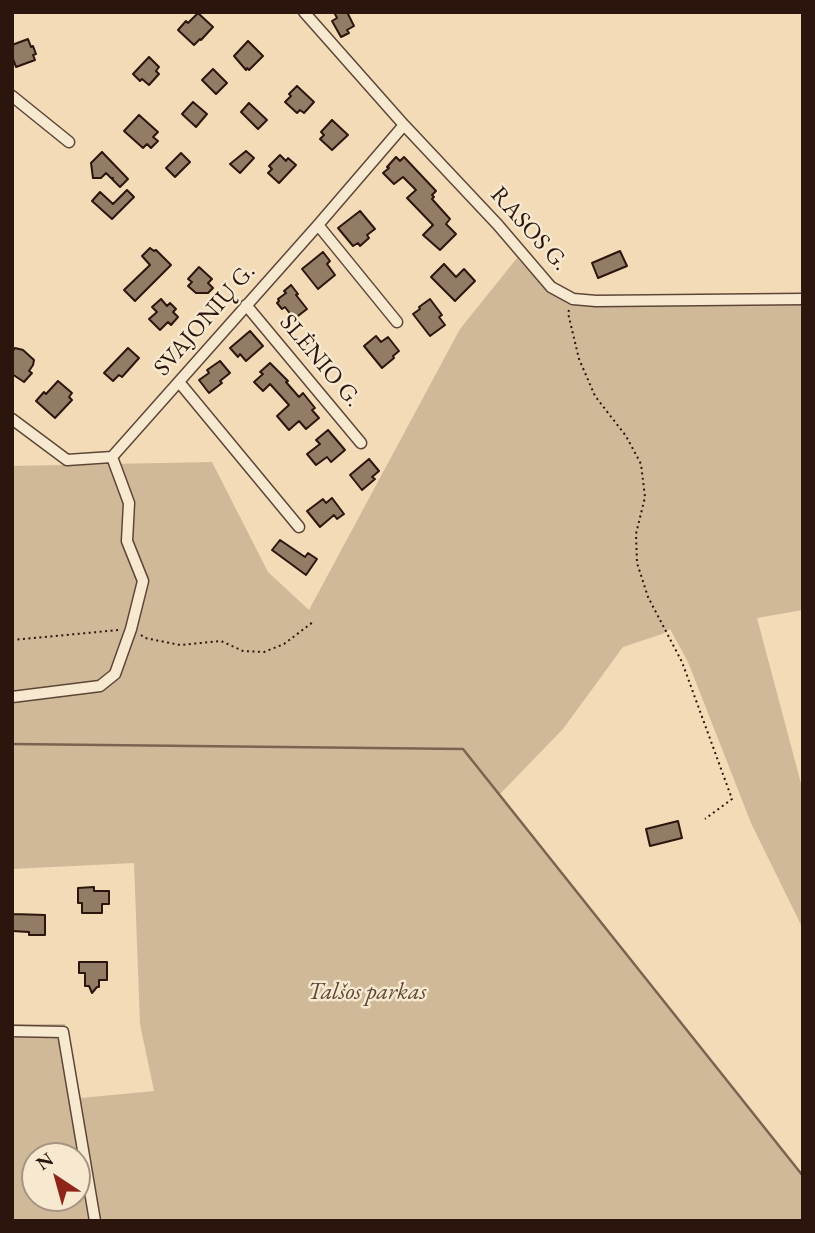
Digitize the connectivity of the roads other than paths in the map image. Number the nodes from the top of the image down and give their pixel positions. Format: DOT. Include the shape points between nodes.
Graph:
graph roads {
  1 [pos="304,12"];
  2 [pos="12,96"];
  3 [pos="404,125"];
  4 [pos="69,142"];
  5 [pos="318,225"];
  6 [pos="803,299"];
  7 [pos="246,305"];
  8 [pos="397,322"];
  9 [pos="179,382"];
  10 [pos="12,419"];
  11 [pos="361,443"];
  12 [pos="112,457"];
  13 [pos="299,527"];
  14 [pos="12,698"];
  15 [pos="12,1031"];
  16 [pos="95,1221"];
  1 -- 3 [label="street, RASOS G."];
  2 -- 4 [label="street"];
  3 -- 5 [label="street, SVAJONIŲ G."];
  3 -- 6 [label="street, RASOS G." via="542,278 573,299"];
  5 -- 7 [label="street, SVAJONIŲ G."];
  5 -- 8 [label="street"];
  7 -- 9 [label="street, SVAJONIŲ G."];
  7 -- 11 [label="street, SLĖNIO G."];
  9 -- 12 [label="street, SVAJONIŲ G."];
  9 -- 13 [label="street"];
  10 -- 12 [label="street" via="67,460"];
  12 -- 14 [label="street" via="129,503 127,541 143,581 116,674 100,686"];
  15 -- 16 [label="street" via="63,1032"];
}
